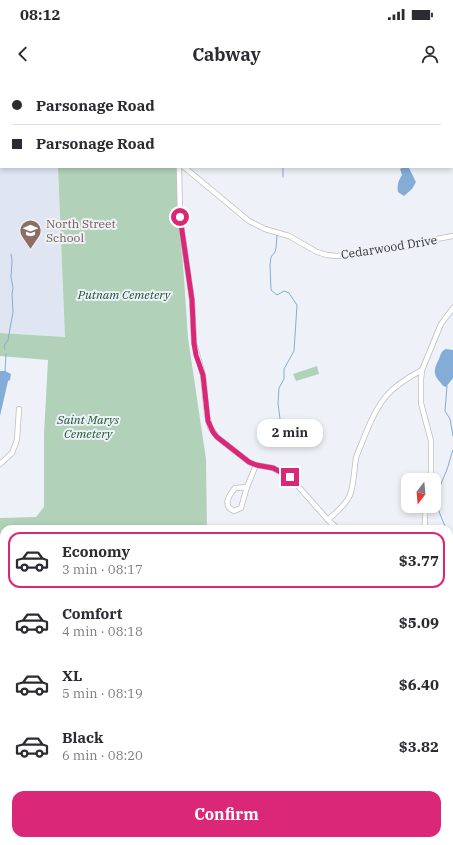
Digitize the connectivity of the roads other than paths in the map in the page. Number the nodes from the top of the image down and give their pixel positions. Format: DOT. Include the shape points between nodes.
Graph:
graph roads {
  1 [pos="179,168"];
  2 [pos="185,168"];
  3 [pos="453,236"];
  4 [pos="452,311"];
  5 [pos="422,370"];
  6 [pos="19,409"];
  7 [pos="0,464"];
  8 [pos="256,465"];
  9 [pos="431,473"];
  10 [pos="247,487"];
  11 [pos="425,513"];
  12 [pos="328,520"];
  13 [pos="334,525"];
  14 [pos="425,525"];
  1 -- 8 [label="street" via="180,217 192,300 194,343 203,375 208,421 217,437"];
  2 -- 3 [label="street, Cedarwood Drive" via="258,226 289,236 327,256 367,252"];
  4 -- 5 [label="street" via="441,324"];
  5 -- 9 [label="street" via="421,403 432,441"];
  5 -- 12 [label="street" via="403,380 382,401 356,457 350,495"];
  6 -- 7 [label="street" via="17,440 12,453"];
  8 -- 10 [label="street"];
  8 -- 12 [label="street" via="273,468 290,477"];
  10 -- 10 [label="street" via="241,508 234,511 230,509 227,500 230,493 235,488"];
  11 -- 14 [label="street"];
  12 -- 13 [label="street"];
}
